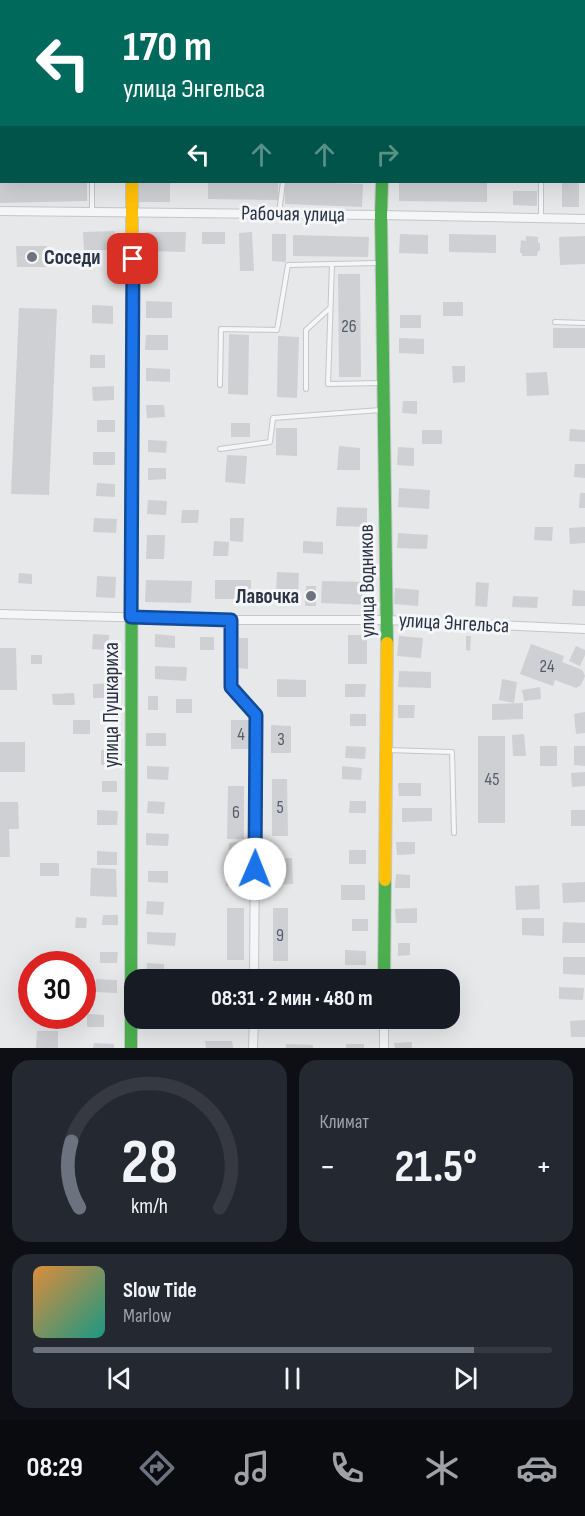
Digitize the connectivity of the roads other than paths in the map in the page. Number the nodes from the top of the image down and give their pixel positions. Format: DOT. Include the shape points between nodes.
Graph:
graph roads {
  1 [pos="92,183"];
  2 [pos="132,183"];
  3 [pos="283,183"];
  4 [pos="382,183"];
  5 [pos="541,183"];
  6 [pos="0,211"];
  7 [pos="92,211"];
  8 [pos="133,212"];
  9 [pos="279,213"];
  10 [pos="381,215"];
  11 [pos="541,218"];
  12 [pos="585,219"];
  13 [pos="382,263"];
  14 [pos="332,264"];
  15 [pos="331,307"];
  16 [pos="555,322"];
  17 [pos="585,323"];
  18 [pos="384,383"];
  19 [pos="220,385"];
  20 [pos="306,389"];
  21 [pos="384,410"];
  22 [pos="220,449"];
  23 [pos="0,614"];
  24 [pos="131,617"];
  25 [pos="231,620"];
  26 [pos="387,620"];
  27 [pos="585,629"];
  28 [pos="386,750"];
  29 [pos="454,833"];
  30 [pos="254,969"];
  31 [pos="384,969"];
  32 [pos="254,1029"];
  33 [pos="384,1029"];
  34 [pos="130,1048"];
  35 [pos="253,1048"];
  36 [pos="384,1048"];
  1 -- 7 [label="lane"];
  2 -- 8 [label="street, улица Пушкариха"];
  3 -- 9 [label="lane"];
  4 -- 10 [label="street, улица Водников"];
  5 -- 11 [label="lane"];
  6 -- 7 [label="street, Рабочая улица"];
  7 -- 8 [label="street, Рабочая улица"];
  8 -- 9 [label="street, Рабочая улица"];
  8 -- 24 [label="street, улица Пушкариха"];
  9 -- 10 [label="street, Рабочая улица"];
  10 -- 11 [label="street, Рабочая улица"];
  10 -- 13 [label="street, улица Водников"];
  11 -- 12 [label="street, Рабочая улица"];
  13 -- 14 [label="lane"];
  13 -- 18 [label="street, улица Водников"];
  14 -- 15 [label="lane"];
  14 -- 19 [label="lane" via="288,265 277,330 221,329"];
  15 -- 18 [label="lane" via="328,384"];
  15 -- 20 [label="lane" via="306,330"];
  16 -- 17 [label="lane"];
  18 -- 21 [label="street, улица Водников"];
  21 -- 22 [label="lane" via="273,418 270,442"];
  21 -- 26 [label="street, улица Водников"];
  23 -- 24 [label="street, улица Энгельса"];
  24 -- 25 [label="street, улица Энгельса"];
  24 -- 34 [label="street, улица Пушкариха"];
  25 -- 26 [label="street, улица Энгельса"];
  25 -- 30 [label="street" via="231,687 256,715"];
  26 -- 27 [label="street, улица Энгельса"];
  26 -- 28 [label="street, улица Водников"];
  28 -- 29 [label="lane" via="452,752"];
  28 -- 31 [label="street, улица Водников"];
  32 -- 35 [label="street"];
  33 -- 36 [label="street"];
}
